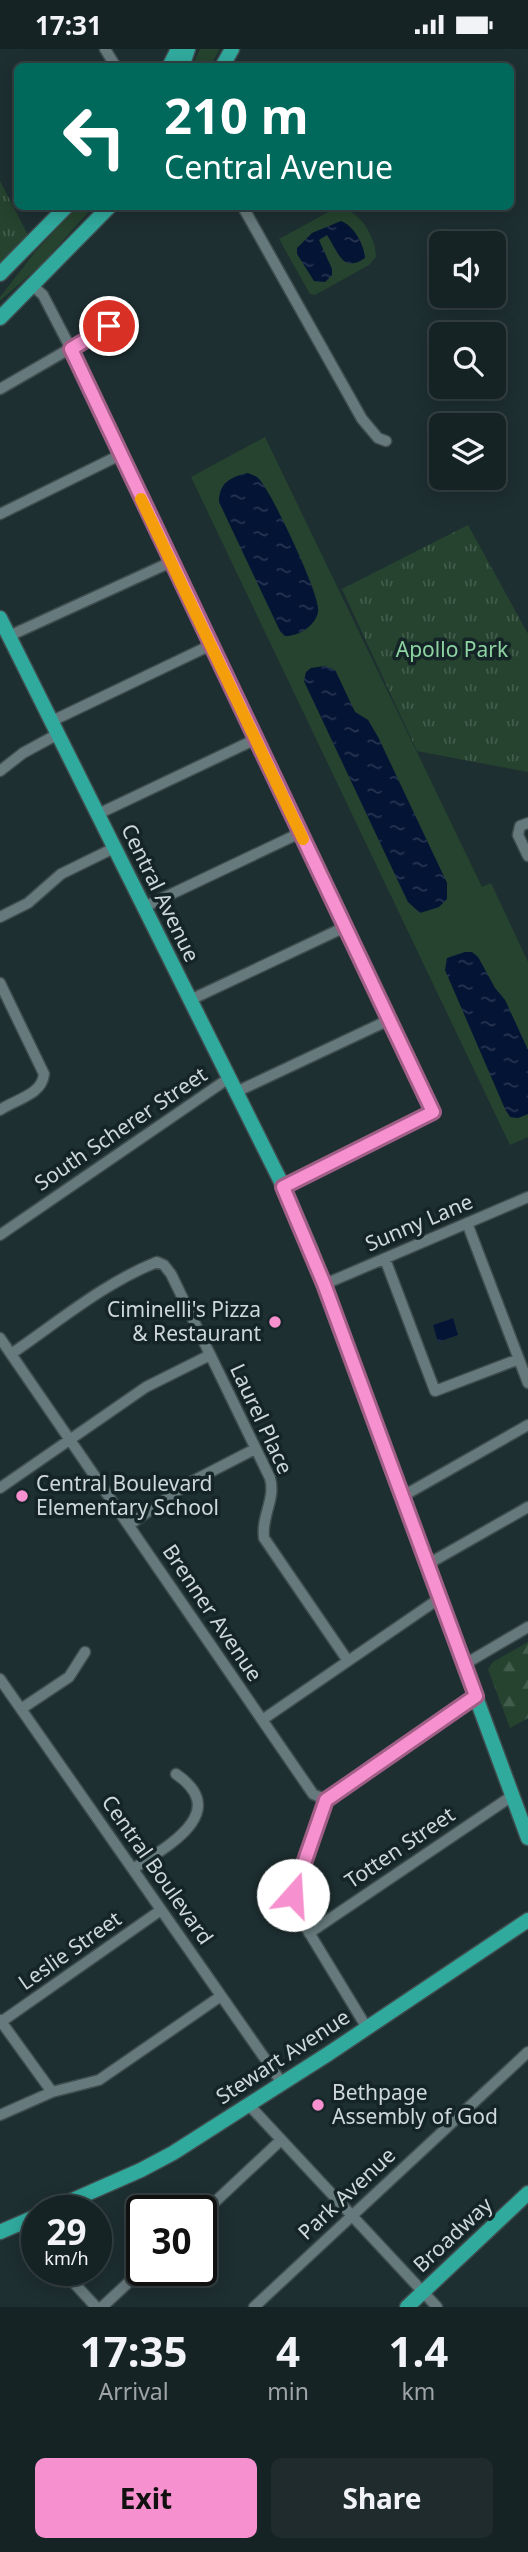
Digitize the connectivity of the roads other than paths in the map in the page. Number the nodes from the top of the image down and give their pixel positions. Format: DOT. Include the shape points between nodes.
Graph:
graph roads {
  1 [pos="63,210"];
  2 [pos="105,210"];
  3 [pos="245,210"];
  4 [pos="0,274"];
  5 [pos="32,285"];
  6 [pos="0,318"];
  7 [pos="109,326"];
  8 [pos="71,349"];
  9 [pos="0,389"];
  10 [pos="386,441"];
  11 [pos="120,455"];
  12 [pos="0,514"];
  13 [pos="171,562"];
  14 [pos="0,618"];
  15 [pos="9,636"];
  16 [pos="211,645"];
  17 [pos="55,728"];
  18 [pos="256,739"];
  19 [pos="0,771"];
  20 [pos="98,814"];
  21 [pos="528,823"];
  22 [pos="300,832"];
  23 [pos="114,848"];
  24 [pos="528,856"];
  25 [pos="144,907"];
  26 [pos="0,917"];
  27 [pos="345,927"];
  28 [pos="0,983"];
  29 [pos="190,1000"];
  30 [pos="389,1020"];
  31 [pos="229,1078"];
  32 [pos="241,1089"];
  33 [pos="0,1110"];
  34 [pos="283,1187"];
  35 [pos="528,1197"];
  36 [pos="467,1223"];
  37 [pos="0,1235"];
  38 [pos="385,1259"];
  39 [pos="324,1284"];
  40 [pos="0,1338"];
  41 [pos="11,1354"];
  42 [pos="210,1355"];
  43 [pos="519,1359"];
  44 [pos="528,1383"];
  45 [pos="528,1425"];
  46 [pos="70,1440"];
  47 [pos="255,1449"];
  48 [pos="0,1488"];
  49 [pos="404,1496"];
  50 [pos="528,1507"];
  51 [pos="129,1525"];
  52 [pos="428,1564"];
  53 [pos="440,1598"];
  54 [pos="528,1627"];
  55 [pos="85,1652"];
  56 [pos="348,1661"];
  57 [pos="464,1664"];
  58 [pos="0,1679"];
  59 [pos="476,1696"];
  60 [pos="21,1709"];
  61 [pos="262,1720"];
  62 [pos="176,1775"];
  63 [pos="512,1796"];
  64 [pos="326,1800"];
  65 [pos="528,1838"];
  66 [pos="133,1869"];
  67 [pos="162,1910"];
  68 [pos="528,1920"];
  69 [pos="309,1933"];
  70 [pos="221,1996"];
  71 [pos="1,2021"];
  72 [pos="368,2028"];
  73 [pos="528,2052"];
  74 [pos="282,2083"];
  75 [pos="52,2092"];
  76 [pos="248,2104"];
  77 [pos="0,2115"];
  78 [pos="281,2140"];
  79 [pos="528,2193"];
  80 [pos="84,2195"];
  81 [pos="217,2200"];
  82 [pos="352,2216"];
  83 [pos="19,2224"];
  84 [pos="1,2230"];
  85 [pos="126,2285"];
  86 [pos="77,2286"];
  87 [pos="423,2292"];
  88 [pos="96,2307"];
  89 [pos="102,2307"];
  90 [pos="254,2307"];
  91 [pos="407,2307"];
  92 [pos="437,2307"];
  1 -- 4 [label="main road"];
  2 -- 5 [label="main road"];
  3 -- 10 [label="street" via="362,419"];
  5 -- 6 [label="main road"];
  5 -- 8 [label="street" via="40,291"];
  7 -- 8 [label="street"];
  8 -- 9 [label="street"];
  8 -- 11 [label="street"];
  11 -- 12 [label="street"];
  11 -- 13 [label="street"];
  13 -- 15 [label="street"];
  13 -- 16 [label="street"];
  14 -- 15 [label="main road, Central Avenue"];
  15 -- 17 [label="main road, Central Avenue"];
  16 -- 17 [label="street"];
  16 -- 18 [label="street"];
  17 -- 19 [label="street"];
  17 -- 20 [label="main road, Central Avenue"];
  18 -- 20 [label="street"];
  18 -- 22 [label="street"];
  20 -- 23 [label="main road, Central Avenue"];
  21 -- 24 [label="street" via="520,826 518,835"];
  22 -- 25 [label="street"];
  22 -- 27 [label="street"];
  23 -- 25 [label="main road, Central Avenue"];
  23 -- 26 [label="street" via="61,874 28,903"];
  25 -- 29 [label="main road, Central Avenue"];
  27 -- 29 [label="street"];
  27 -- 30 [label="street"];
  28 -- 33 [label="street" via="44,1074 37,1090"];
  29 -- 31 [label="main road, Central Avenue"];
  30 -- 32 [label="street"];
  30 -- 34 [label="street" via="433,1112"];
  31 -- 32 [label="main road, Central Avenue"];
  31 -- 37 [label="street, South Scherer Street"];
  32 -- 34 [label="main road, Central Avenue"];
  34 -- 39 [label="main road, Central Avenue"];
  35 -- 36 [label="street, Sunny Lane"];
  36 -- 38 [label="street, Sunny Lane"];
  36 -- 43 [label="street"];
  38 -- 39 [label="street, Sunny Lane"];
  38 -- 43 [label="street" via="435,1391"];
  39 -- 49 [label="main road"];
  40 -- 41 [label="street, Brenner Avenue"];
  41 -- 42 [label="street, Laurel Place" via="103,1290 157,1262 171,1274"];
  41 -- 46 [label="street, Brenner Avenue"];
  42 -- 46 [label="street" via="146,1387"];
  42 -- 47 [label="street, Laurel Place"];
  43 -- 44 [label="street"];
  45 -- 49 [label="street"];
  46 -- 48 [label="street"];
  46 -- 51 [label="street, Brenner Avenue"];
  47 -- 51 [label="street" via="187,1484"];
  47 -- 56 [label="street, Laurel Place" via="272,1486 262,1524 264,1538"];
  49 -- 52 [label="main road"];
  50 -- 52 [label="street"];
  51 -- 61 [label="street, Brenner Avenue"];
  52 -- 53 [label="main road"];
  53 -- 56 [label="street"];
  53 -- 57 [label="main road"];
  54 -- 57 [label="street"];
  55 -- 60 [label="street" via="69,1677"];
  56 -- 61 [label="street"];
  57 -- 59 [label="main road"];
  58 -- 60 [label="street, Central Boulevard"];
  59 -- 63 [label="main road"];
  59 -- 64 [label="street"];
  60 -- 66 [label="street, Central Boulevard"];
  61 -- 64 [label="street, Brenner Avenue" via="313,1794"];
  62 -- 66 [label="street" via="195,1793 193,1824"];
  63 -- 65 [label="main road"];
  63 -- 69 [label="street, Totten Street"];
  64 -- 69 [label="street" via="293,1895"];
  66 -- 67 [label="street, Central Boulevard"];
  67 -- 70 [label="street, Central Boulevard"];
  67 -- 71 [label="street, Leslie Street"];
  68 -- 72 [label="main road, Stewart Avenue"];
  69 -- 72 [label="street"];
  70 -- 74 [label="street, Central Boulevard"];
  70 -- 75 [label="street" via="99,2080"];
  71 -- 75 [label="street"];
  72 -- 74 [label="main road, Stewart Avenue"];
  73 -- 82 [label="street, Park Avenue"];
  74 -- 76 [label="main road, Stewart Avenue"];
  75 -- 77 [label="street"];
  76 -- 78 [label="street"];
  76 -- 80 [label="main road, Stewart Avenue" via="141,2170"];
  78 -- 81 [label="street"];
  78 -- 82 [label="street"];
  79 -- 87 [label="main road, Broadway"];
  82 -- 87 [label="street"];
  82 -- 90 [label="street, Park Avenue"];
  83 -- 84 [label="main road"];
  85 -- 89 [label="street"];
  86 -- 88 [label="street"];
  87 -- 91 [label="main road, Broadway"];
  87 -- 92 [label="street"];
}
